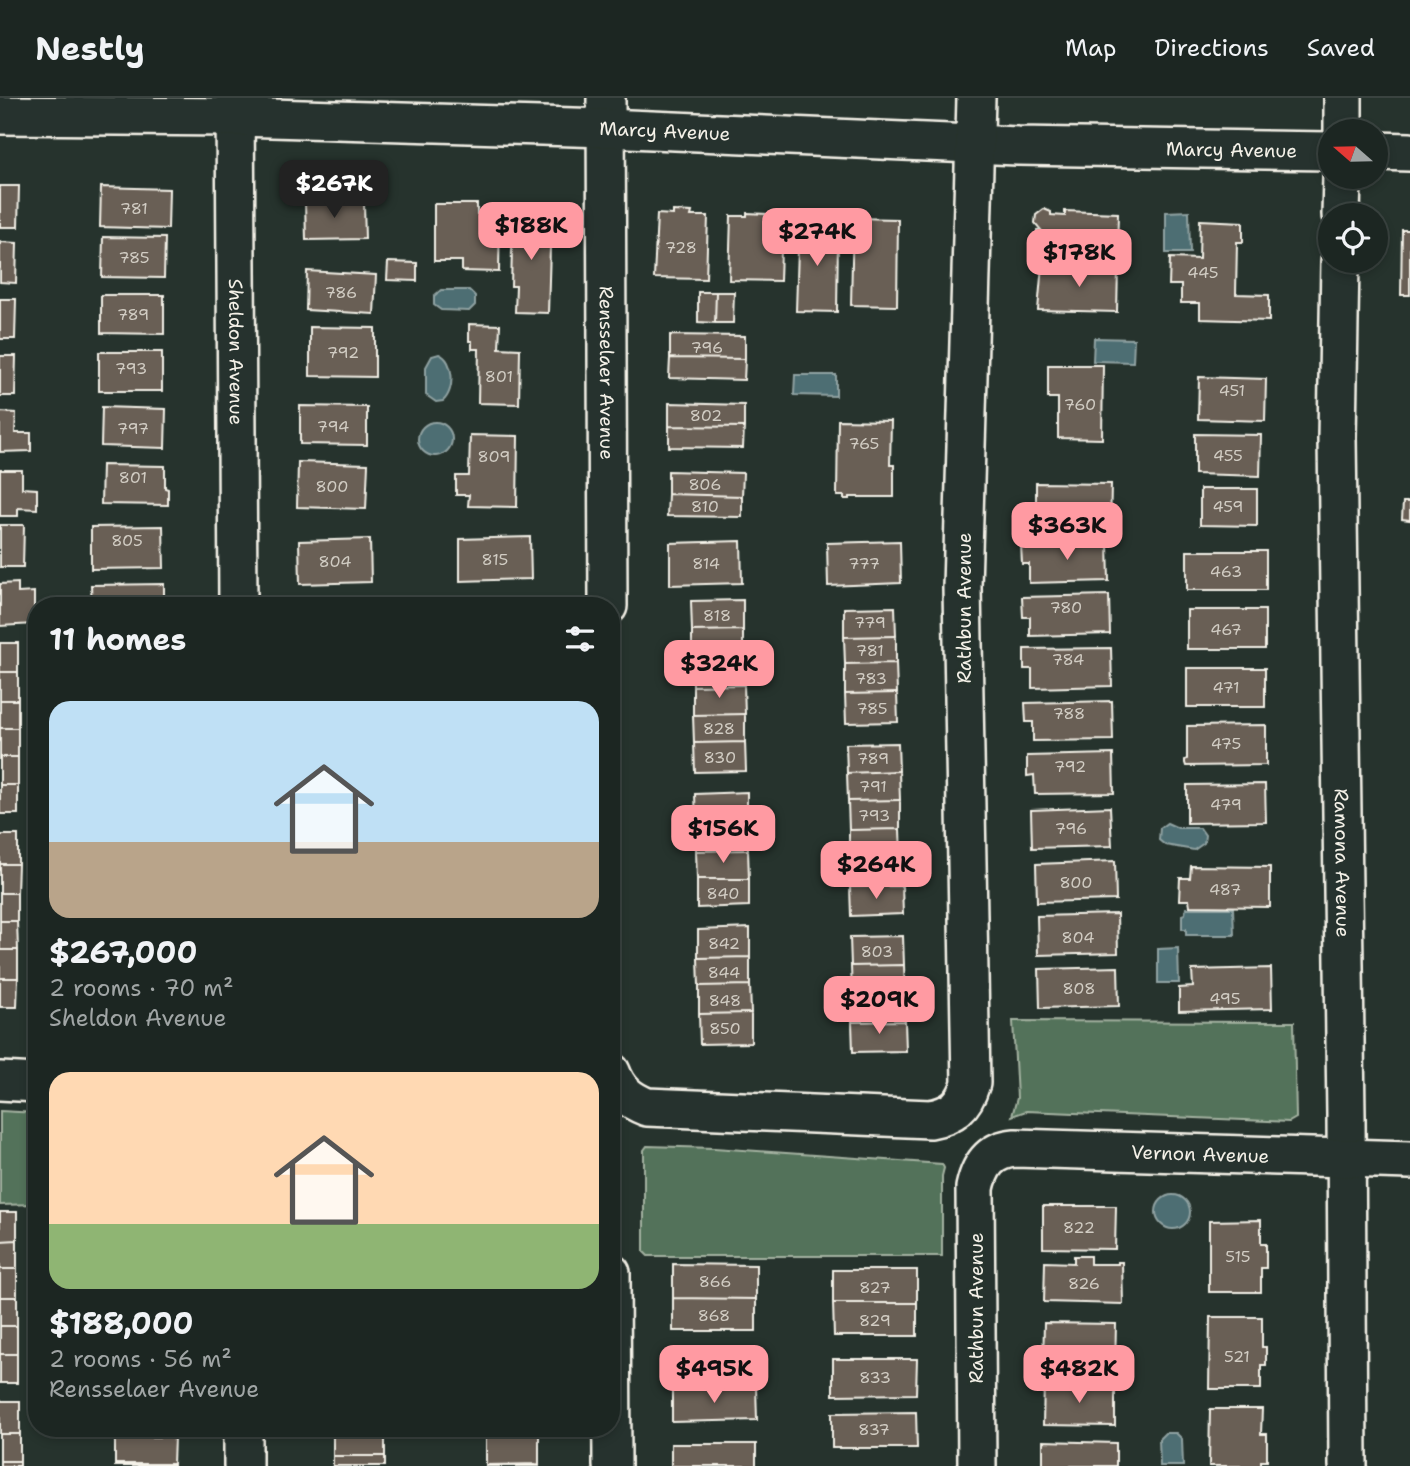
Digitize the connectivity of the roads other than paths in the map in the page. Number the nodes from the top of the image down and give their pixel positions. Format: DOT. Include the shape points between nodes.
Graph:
graph roads {
  1 [pos="976,98"];
  2 [pos="1343,98"];
  3 [pos="234,107"];
  4 [pos="606,113"];
  5 [pos="0,115"];
  6 [pos="1343,119"];
  7 [pos="976,144"];
  8 [pos="1318,151"];
  9 [pos="1388,151"];
  10 [pos="1410,152"];
  11 [pos="1340,273"];
  12 [pos="238,597"];
  13 [pos="608,597"];
  14 [pos="0,1081"];
  15 [pos="28,1083"];
  16 [pos="620,1090"];
  17 [pos="991,1155"];
  18 [pos="1347,1157"];
  19 [pos="1410,1160"];
  20 [pos="243,1437"];
  21 [pos="612,1437"];
  22 [pos="243,1466"];
  23 [pos="612,1466"];
  24 [pos="977,1466"];
  25 [pos="1348,1466"];
  1 -- 7 [label="street, Rathbun Avenue"];
  2 -- 6 [label="street"];
  3 -- 4 [label="street, Marcy Avenue"];
  3 -- 5 [label="street, Marcy Avenue"];
  3 -- 12 [label="street, Sheldon Avenue"];
  4 -- 7 [label="street, Marcy Avenue"];
  4 -- 13 [label="street, Rensselaer Avenue"];
  7 -- 8 [label="street, Marcy Avenue"];
  7 -- 16 [label="street, Rathbun Avenue" via="962,587 971,1083 964,1102 953,1113 930,1119 647,1107"];
  9 -- 10 [label="street"];
  11 -- 18 [label="street, Ramona Avenue" via="1336,438"];
  14 -- 15 [label="street"];
  17 -- 18 [label="street, Vernon Avenue" via="1015,1148"];
  17 -- 24 [label="street, Rathbun Avenue" via="975,1188"];
  18 -- 19 [label="street, Vernon Avenue"];
  18 -- 25 [label="street, Ramona Avenue"];
  20 -- 22 [label="street"];
  21 -- 23 [label="street"];
}
